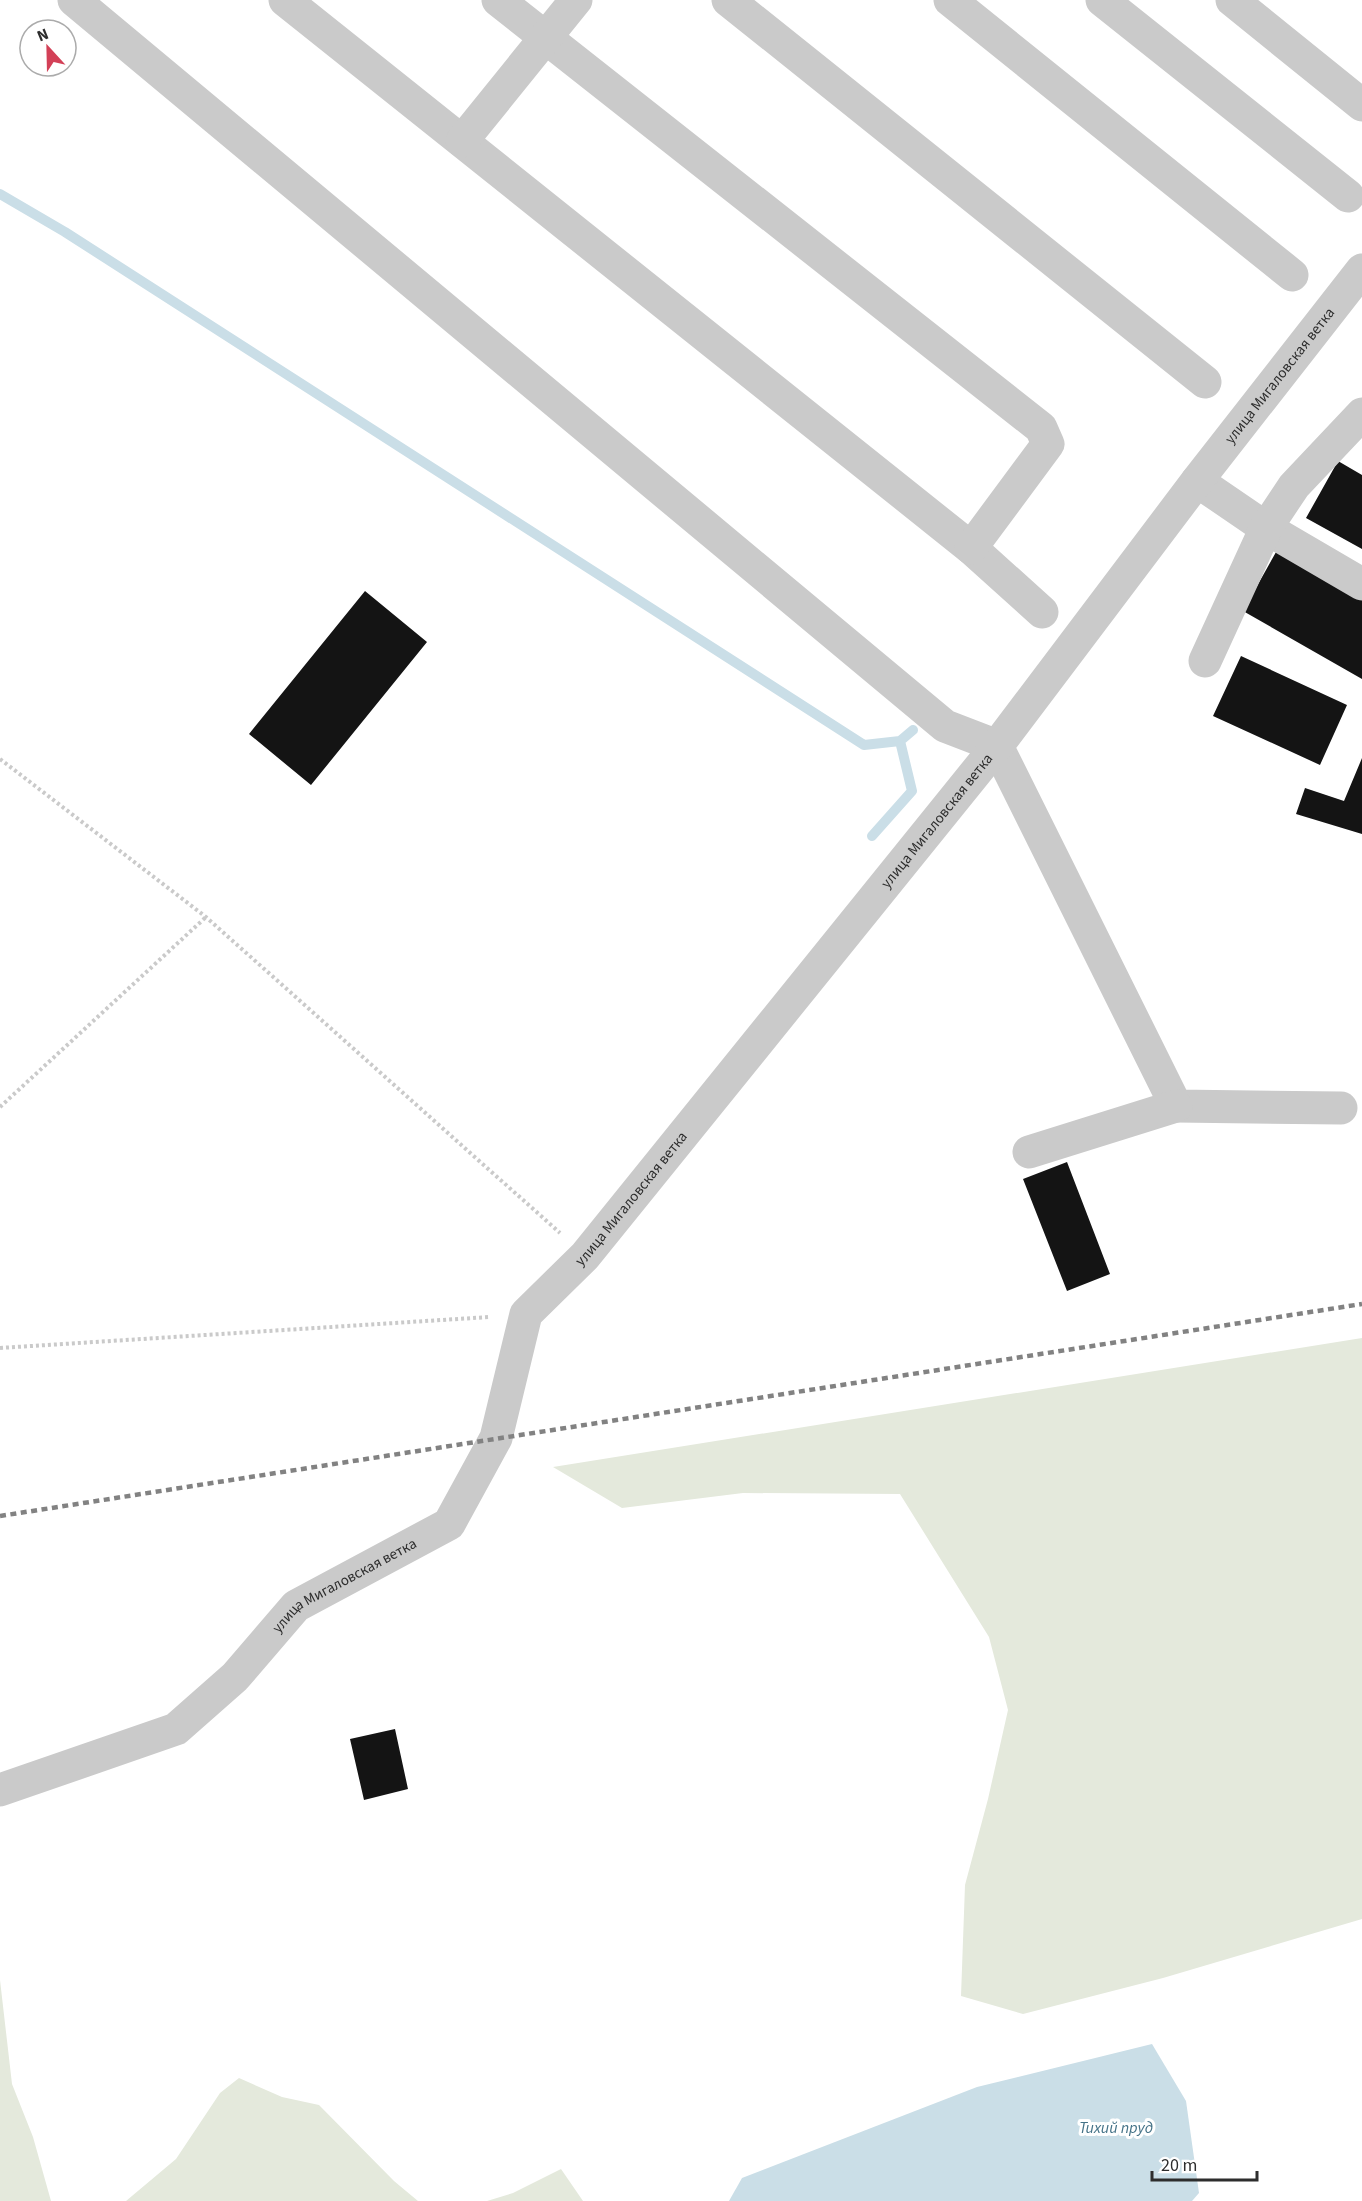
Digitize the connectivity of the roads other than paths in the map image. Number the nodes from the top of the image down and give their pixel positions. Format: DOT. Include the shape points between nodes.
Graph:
graph roads {
  1 [pos="74,0"];
  2 [pos="285,0"];
  3 [pos="498,0"];
  4 [pos="576,0"];
  5 [pos="728,0"];
  6 [pos="950,0"];
  7 [pos="1102,0"];
  8 [pos="1232,0"];
  9 [pos="545,38"];
  10 [pos="1362,105"];
  11 [pos="462,141"];
  12 [pos="1348,196"];
  13 [pos="1362,270"];
  14 [pos="1292,275"];
  15 [pos="1205,382"];
  16 [pos="1362,414"];
  17 [pos="1197,481"];
  18 [pos="1266,528"];
  19 [pos="970,549"];
  20 [pos="1362,584"];
  21 [pos="1042,612"];
  22 [pos="1205,661"];
  23 [pos="997,746"];
  24 [pos="1176,1106"];
  25 [pos="1341,1108"];
  26 [pos="1029,1152"];
  27 [pos="0,1790"];
  1 -- 23 [label="lane" via="945,726"];
  2 -- 11 [label="lane"];
  3 -- 9 [label="lane"];
  4 -- 9 [label="lane"];
  5 -- 15 [label="lane"];
  6 -- 14 [label="lane"];
  7 -- 12 [label="lane"];
  8 -- 10 [label="lane"];
  9 -- 11 [label="lane"];
  9 -- 19 [label="lane" via="1041,428 1047,444"];
  11 -- 19 [label="lane"];
  13 -- 17 [label="lane, улица Мигаловская ветка"];
  16 -- 18 [label="lane" via="1294,486"];
  17 -- 18 [label="lane"];
  17 -- 23 [label="lane, улица Мигаловская ветка"];
  18 -- 20 [label="lane"];
  18 -- 22 [label="lane"];
  19 -- 21 [label="lane"];
  23 -- 24 [label="lane"];
  23 -- 27 [label="lane, улица Мигаловская ветка" via="585,1256 526,1314 496,1438 449,1524 296,1606 236,1677 176,1729"];
  24 -- 25 [label="lane"];
  24 -- 26 [label="lane"];
}
